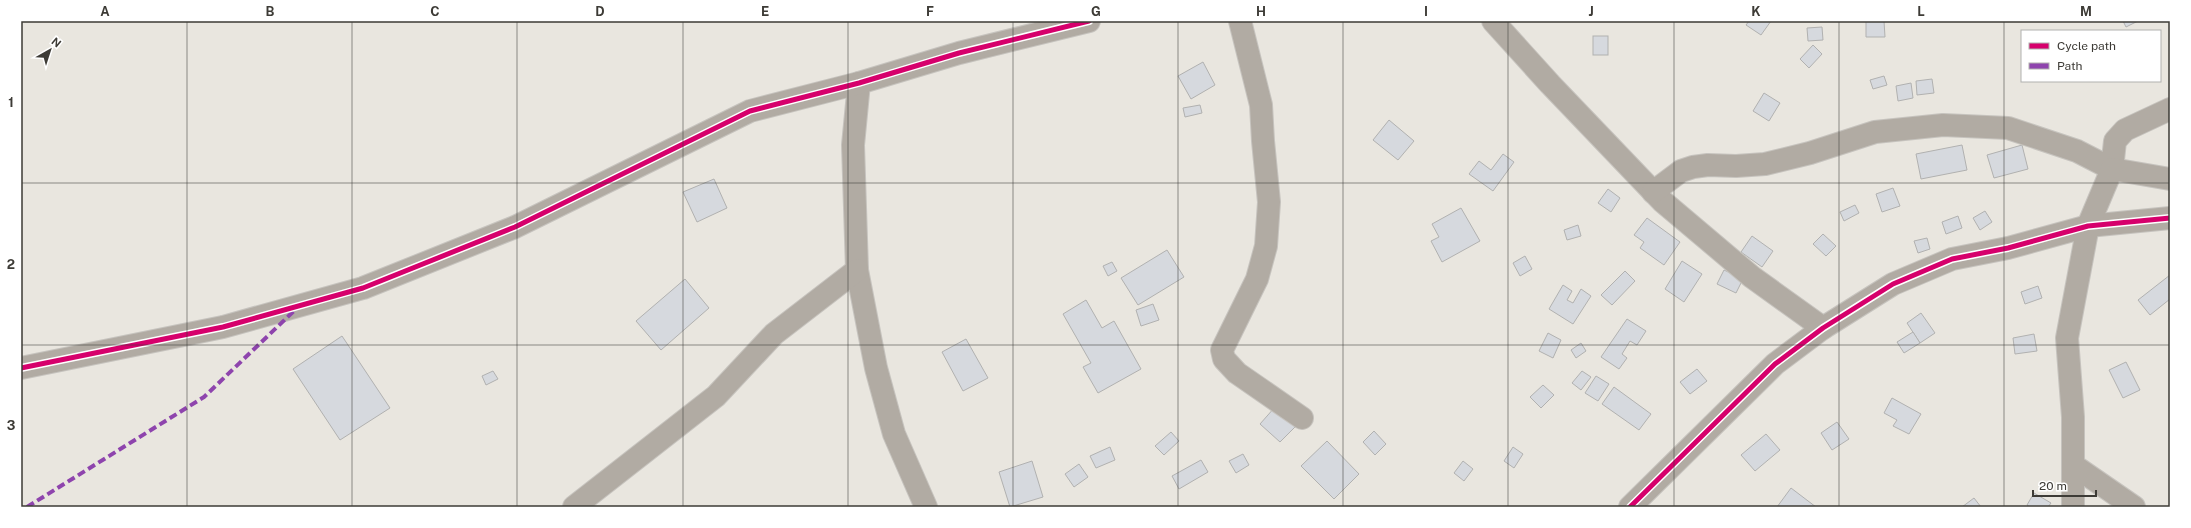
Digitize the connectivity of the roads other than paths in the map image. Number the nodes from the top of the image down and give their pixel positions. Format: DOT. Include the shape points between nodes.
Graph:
graph roads {
  1 [pos="1089,21"];
  2 [pos="1240,21"];
  3 [pos="1493,21"];
  4 [pos="859,83"];
  5 [pos="2170,108"];
  6 [pos="2112,168"];
  7 [pos="2170,179"];
  8 [pos="1653,192"];
  9 [pos="2170,218"];
  10 [pos="2088,226"];
  11 [pos="857,270"];
  12 [pos="1823,328"];
  13 [pos="21,368"];
  14 [pos="1302,418"];
  15 [pos="2073,465"];
  16 [pos="574,507"];
  17 [pos="926,507"];
  18 [pos="1630,507"];
  19 [pos="2073,507"];
  20 [pos="2134,507"];
  1 -- 4 [label="street" via="959,53"];
  2 -- 14 [label="street" via="1261,105 1269,202 1266,246 1257,279 1222,350 1224,359 1236,373"];
  3 -- 8 [label="street"];
  4 -- 11 [label="street" via="853,145"];
  4 -- 13 [label="street" via="750,111 516,227 363,288 223,327"];
  5 -- 6 [label="street" via="2126,130 2116,141"];
  6 -- 7 [label="street"];
  6 -- 8 [label="street" via="2077,151 2008,128 1943,124 1875,132 1810,153 1765,164 1693,167 1681,171"];
  6 -- 10 [label="street"];
  8 -- 12 [label="street" via="1752,277"];
  9 -- 10 [label="street"];
  10 -- 12 [label="street" via="2008,248 1952,259 1893,284"];
  10 -- 15 [label="street" via="2067,338 2073,417"];
  11 -- 16 [label="street" via="774,334 716,396"];
  11 -- 17 [label="street" via="876,368 894,434"];
  12 -- 18 [label="street" via="1775,364"];
  15 -- 19 [label="street"];
  15 -- 20 [label="street"];
}
